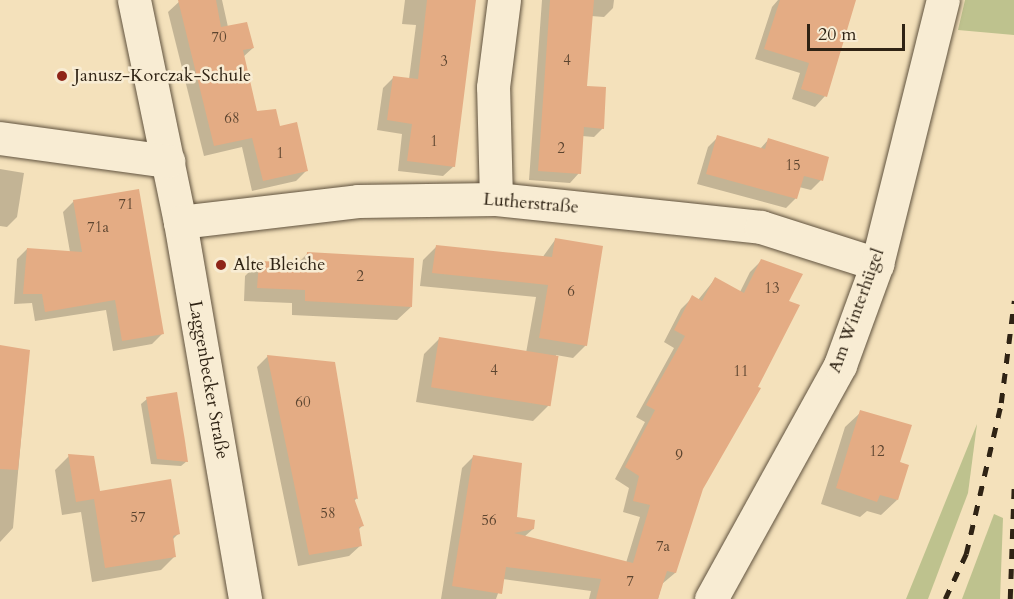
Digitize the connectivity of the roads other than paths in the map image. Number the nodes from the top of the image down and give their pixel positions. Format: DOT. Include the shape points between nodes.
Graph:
graph roads {
  1 [pos="134,0"];
  2 [pos="504,0"];
  3 [pos="943,0"];
  4 [pos="0,138"];
  5 [pos="168,160"];
  6 [pos="496,199"];
  7 [pos="180,222"];
  8 [pos="877,264"];
  9 [pos="245,599"];
  10 [pos="711,599"];
  1 -- 5 [label="street, Laggenbecker Straße"];
  2 -- 6 [label="street" via="493,87"];
  3 -- 8 [label="street, Am Winterhügel"];
  4 -- 5 [label="street"];
  5 -- 7 [label="street, Laggenbecker Straße"];
  6 -- 7 [label="street, Lutherstraße" via="358,201"];
  6 -- 8 [label="street, Lutherstraße" via="761,227"];
  7 -- 9 [label="street, Laggenbecker Straße"];
  8 -- 10 [label="street, Am Winterhügel" via="840,365"];
}
